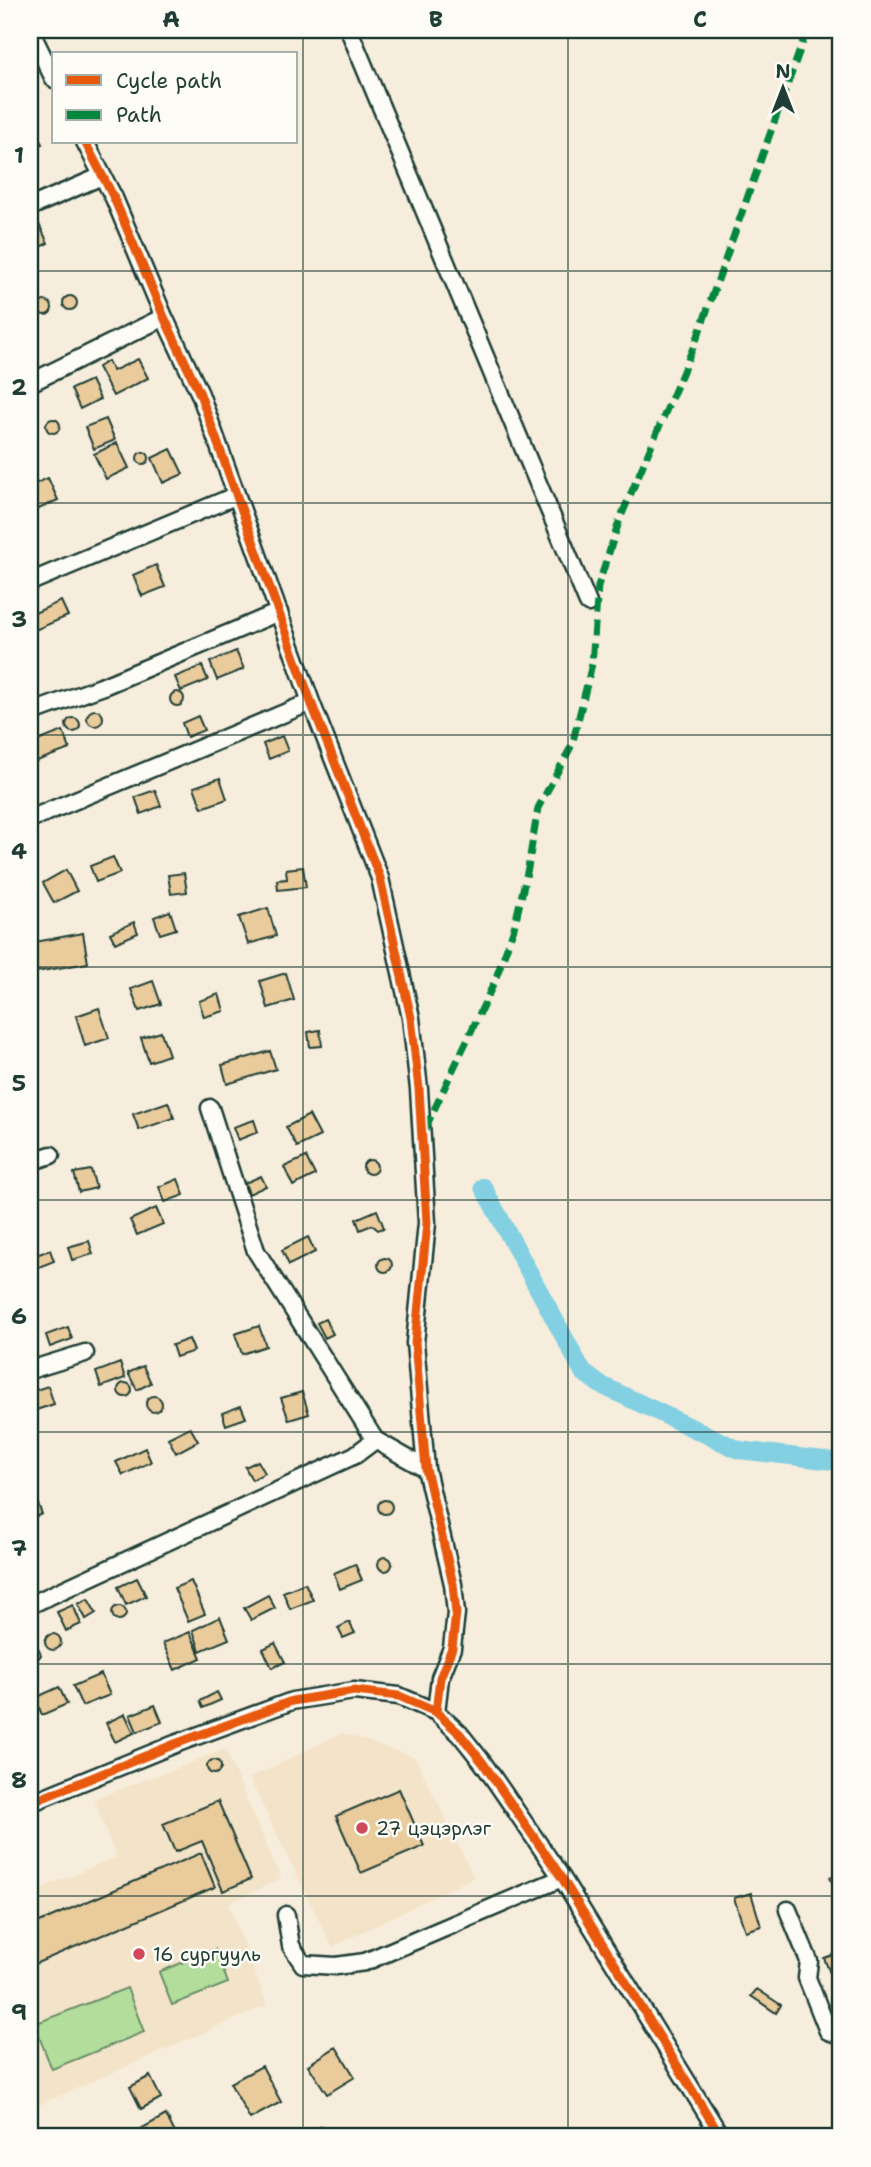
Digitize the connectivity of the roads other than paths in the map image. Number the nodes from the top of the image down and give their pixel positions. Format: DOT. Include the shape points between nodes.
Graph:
graph roads {
  1 [pos="30,30"];
  2 [pos="349,30"];
  3 [pos="52,75"];
  4 [pos="86,144"];
  5 [pos="102,176"];
  6 [pos="30,207"];
  7 [pos="164,317"];
  8 [pos="30,383"];
  9 [pos="235,496"];
  10 [pos="30,582"];
  11 [pos="588,603"];
  12 [pos="279,612"];
  13 [pos="312,702"];
  14 [pos="30,713"];
  15 [pos="30,819"];
  16 [pos="210,1108"];
  17 [pos="51,1155"];
  18 [pos="30,1162"];
  19 [pos="85,1353"];
  20 [pos="30,1370"];
  21 [pos="375,1440"];
  22 [pos="426,1469"];
  23 [pos="30,1605"];
  24 [pos="436,1712"];
  25 [pos="30,1803"];
  26 [pos="562,1878"];
  27 [pos="788,1910"];
  28 [pos="286,1915"];
  29 [pos="841,2034"];
  30 [pos="721,2137"];
  1 -- 3 [label="street"];
  2 -- 11 [label="street"];
  4 -- 5 [label="street"];
  5 -- 6 [label="street"];
  5 -- 7 [label="street"];
  7 -- 8 [label="street"];
  7 -- 9 [label="street" via="200,394"];
  9 -- 10 [label="street"];
  9 -- 12 [label="street"];
  12 -- 13 [label="street"];
  12 -- 14 [label="street"];
  13 -- 15 [label="street"];
  13 -- 22 [label="street" via="380,878 411,1018 427,1223 415,1343"];
  16 -- 21 [label="street" via="256,1251"];
  17 -- 18 [label="street"];
  19 -- 20 [label="street"];
  21 -- 22 [label="street"];
  21 -- 23 [label="street" via="355,1455"];
  22 -- 24 [label="street" via="456,1613"];
  24 -- 25 [label="street" via="399,1696 354,1690 292,1701"];
  24 -- 26 [label="street" via="483,1763"];
  26 -- 28 [label="street" via="365,1962 336,1966 303,1964 291,1946"];
  26 -- 30 [label="street"];
  27 -- 29 [label="street" via="809,1961 807,1978 828,2031"];
}
